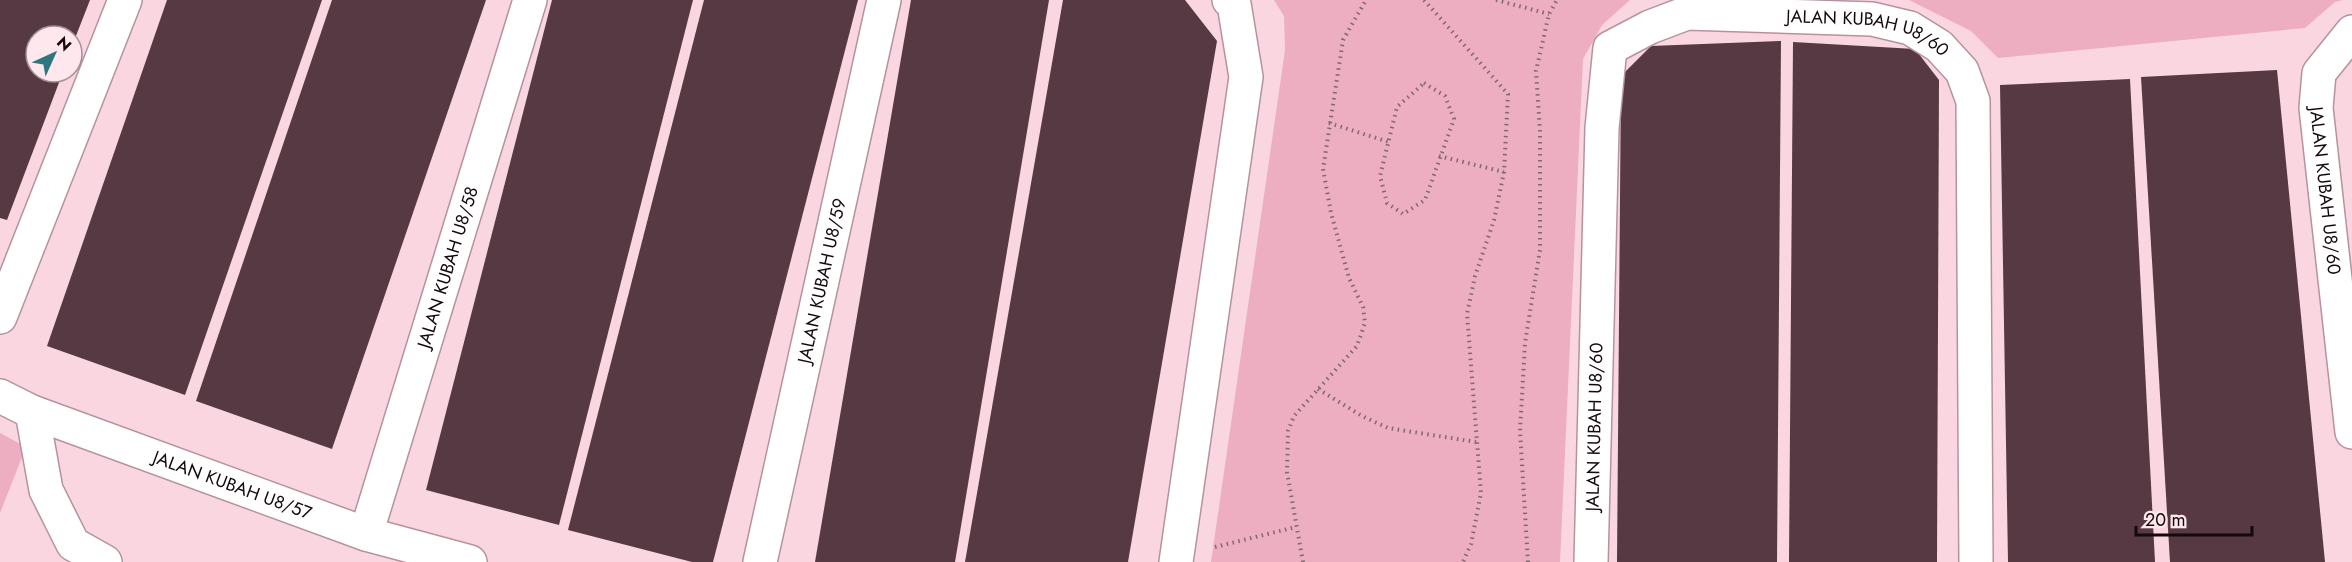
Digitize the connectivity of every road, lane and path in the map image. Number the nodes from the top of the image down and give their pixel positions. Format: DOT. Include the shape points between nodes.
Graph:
graph roads {
  1 [pos="125,0"];
  2 [pos="530,0"];
  3 [pos="884,0"];
  4 [pos="1229,0"];
  5 [pos="1366,0"];
  6 [pos="1424,0"];
  7 [pos="1496,0"];
  8 [pos="1557,0"];
  9 [pos="1550,14"];
  10 [pos="2352,32"];
  11 [pos="1329,123"];
  12 [pos="1389,142"];
  13 [pos="1439,156"];
  14 [pos="1504,172"];
  15 [pos="0,317"];
  16 [pos="1318,390"];
  17 [pos="0,396"];
  18 [pos="32,412"];
  19 [pos="2352,432"];
  20 [pos="1476,442"];
  21 [pos="1296,527"];
  22 [pos="366,534"];
  23 [pos="1177,559"];
  24 [pos="105,562"];
  25 [pos="470,562"];
  26 [pos="760,562"];
  27 [pos="1303,562"];
  28 [pos="1463,562"];
  29 [pos="1528,562"];
  30 [pos="1591,562"];
  31 [pos="1976,562"];
  1 -- 15 [label="street"];
  2 -- 22 [label="street, JALAN KUBAH U8/58"];
  3 -- 26 [label="street, JALAN KUBAH U8/59"];
  4 -- 23 [label="street" via="1234,4 1246,77"];
  5 -- 11 [label="path" via="1343,40"];
  6 -- 14 [label="path" via="1508,94"];
  7 -- 9 [label="path"];
  8 -- 9 [label="path"];
  9 -- 29 [label="path" via="1536,71 1540,250 1525,343 1520,431"];
  10 -- 19 [label="street, JALAN KUBAH U8/60" via="2319,73 2316,108"];
  11 -- 12 [label="path"];
  11 -- 16 [label="path" via="1323,169 1331,213 1365,323 1357,346"];
  12 -- 13 [label="path" via="1380,176 1387,203 1403,214 1425,200"];
  12 -- 13 [label="path" via="1397,107 1424,83 1445,96 1454,119"];
  13 -- 14 [label="path"];
  14 -- 20 [label="path" via="1467,314"];
  16 -- 20 [label="path" via="1388,428"];
  16 -- 21 [label="path" via="1294,416 1288,431 1287,472"];
  17 -- 18 [label="street, JALAN KUBAH U8/57"];
  18 -- 22 [label="street, JALAN KUBAH U8/57"];
  18 -- 24 [label="street" via="46,490 73,544"];
  20 -- 28 [label="path" via="1481,493 1471,544"];
  21 -- 23 [label="path"];
  21 -- 27 [label="path"];
  22 -- 25 [label="street, JALAN KUBAH U8/57"];
  30 -- 31 [label="street, JALAN KUBAH U8/60" via="1602,139 1610,48 1687,13 1872,19 1910,28 1939,46 1962,71 1974,101"];
}
